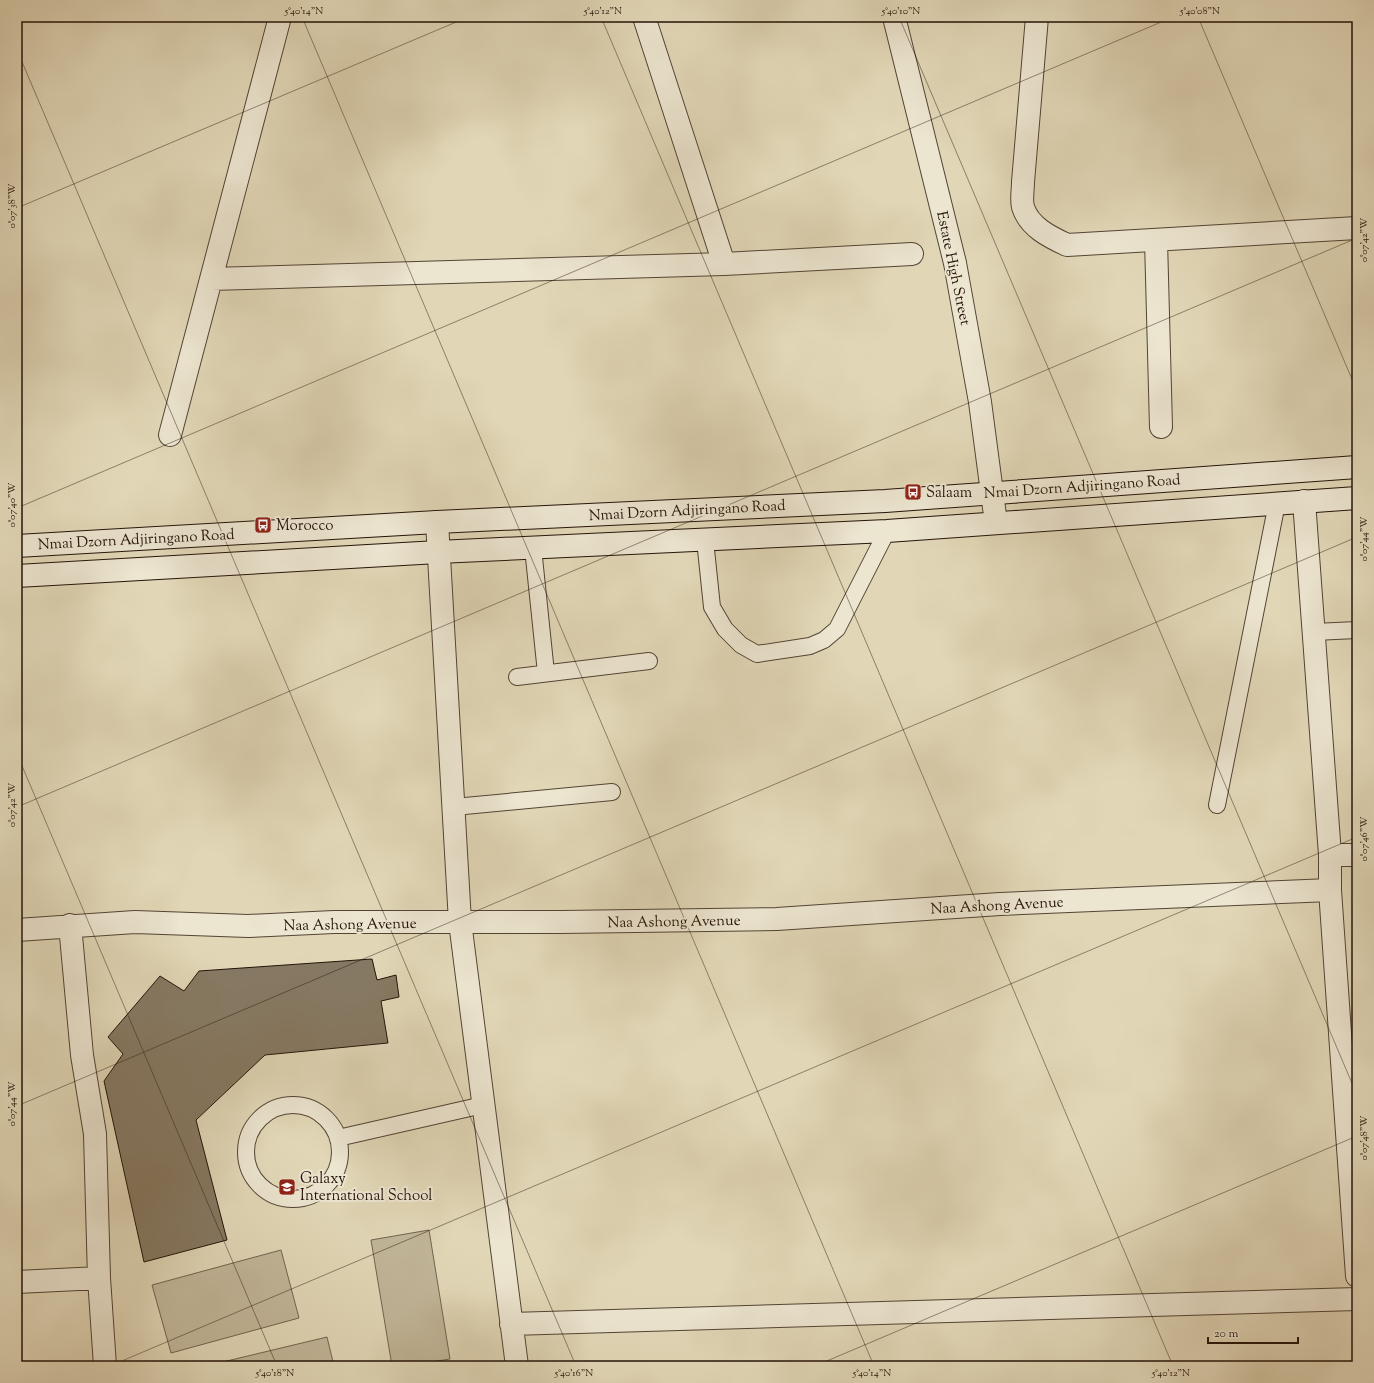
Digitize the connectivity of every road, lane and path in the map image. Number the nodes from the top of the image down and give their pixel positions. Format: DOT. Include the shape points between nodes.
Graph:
graph roads {
  1 [pos="280,17"];
  2 [pos="644,17"];
  3 [pos="894,17"];
  4 [pos="1038,17"];
  5 [pos="1357,228"];
  6 [pos="1156,240"];
  7 [pos="912,254"];
  8 [pos="724,264"];
  9 [pos="211,279"];
  10 [pos="1161,427"];
  11 [pos="170,435"];
  12 [pos="1357,467"];
  13 [pos="992,492"];
  14 [pos="1357,498"];
  15 [pos="1304,501"];
  16 [pos="1277,502"];
  17 [pos="437,522"];
  18 [pos="996,523"];
  19 [pos="887,531"];
  20 [pos="706,540"];
  21 [pos="17,546"];
  22 [pos="534,548"];
  23 [pos="438,552"];
  24 [pos="17,576"];
  25 [pos="1357,630"];
  26 [pos="1314,632"];
  27 [pos="649,661"];
  28 [pos="546,673"];
  29 [pos="517,677"];
  30 [pos="612,792"];
  31 [pos="1217,805"];
  32 [pos="454,807"];
  33 [pos="1330,855"];
  34 [pos="1357,855"];
  35 [pos="1330,890"];
  36 [pos="460,922"];
  37 [pos="70,925"];
  38 [pos="17,930"];
  39 [pos="1350,1080"];
  40 [pos="483,1105"];
  41 [pos="338,1138"];
  42 [pos="1357,1276"];
  43 [pos="99,1278"];
  44 [pos="17,1282"];
  45 [pos="1357,1298"];
  46 [pos="511,1324"];
  47 [pos="105,1366"];
  48 [pos="517,1366"];
  1 -- 9 [label="street"];
  2 -- 8 [label="street"];
  3 -- 13 [label="street, Estate High Street" via="955,263 980,402"];
  4 -- 6 [label="street" via="1023,207 1032,224 1067,245"];
  5 -- 6 [label="street"];
  6 -- 10 [label="street"];
  7 -- 8 [label="street"];
  8 -- 9 [label="street"];
  9 -- 11 [label="street"];
  12 -- 13 [label="street, Nmai Dzorn Adjiringano Road"];
  13 -- 17 [label="street, Nmai Dzorn Adjiringano Road" via="885,500"];
  13 -- 18 [label="street, Estate High Street"];
  14 -- 15 [label="street, Nmai Dzorn Adjiringano Road"];
  15 -- 16 [label="street, Nmai Dzorn Adjiringano Road"];
  15 -- 26 [label="street"];
  16 -- 18 [label="street, Nmai Dzorn Adjiringano Road"];
  16 -- 31 [label="lane"];
  17 -- 21 [label="street, Nmai Dzorn Adjiringano Road"];
  17 -- 23 [label="street"];
  18 -- 19 [label="street, Nmai Dzorn Adjiringano Road"];
  19 -- 20 [label="street, Nmai Dzorn Adjiringano Road"];
  19 -- 20 [label="lane" via="837,629 824,640 810,646 757,654 741,645 726,629 712,607"];
  20 -- 22 [label="street, Nmai Dzorn Adjiringano Road"];
  22 -- 23 [label="street, Nmai Dzorn Adjiringano Road"];
  22 -- 28 [label="lane"];
  23 -- 24 [label="street, Nmai Dzorn Adjiringano Road"];
  23 -- 32 [label="street"];
  25 -- 26 [label="lane"];
  26 -- 33 [label="street"];
  27 -- 28 [label="lane"];
  28 -- 29 [label="lane"];
  30 -- 32 [label="lane"];
  32 -- 36 [label="street"];
  33 -- 34 [label="street"];
  33 -- 35 [label="street"];
  35 -- 36 [label="street, Naa Ashong Avenue" via="1000,904 777,919"];
  35 -- 39 [label="street"];
  36 -- 37 [label="street, Naa Ashong Avenue" via="334,922 248,926 136,922"];
  36 -- 40 [label="street"];
  37 -- 38 [label="street, Naa Ashong Avenue"];
  37 -- 43 [label="street" via="82,1055 95,1134"];
  39 -- 42 [label="street"];
  40 -- 41 [label="lane"];
  40 -- 46 [label="street"];
  41 -- 41 [label="lane" via="332,1124 321,1113 293,1104 279,1106 265,1112 247,1136 247,1165 254,1179 264,1190 277,1197 292,1200 307,1198 320,1191 331,1180 338,1167"];
  43 -- 44 [label="street"];
  43 -- 47 [label="street"];
  45 -- 46 [label="street"];
  46 -- 48 [label="street"];
}
